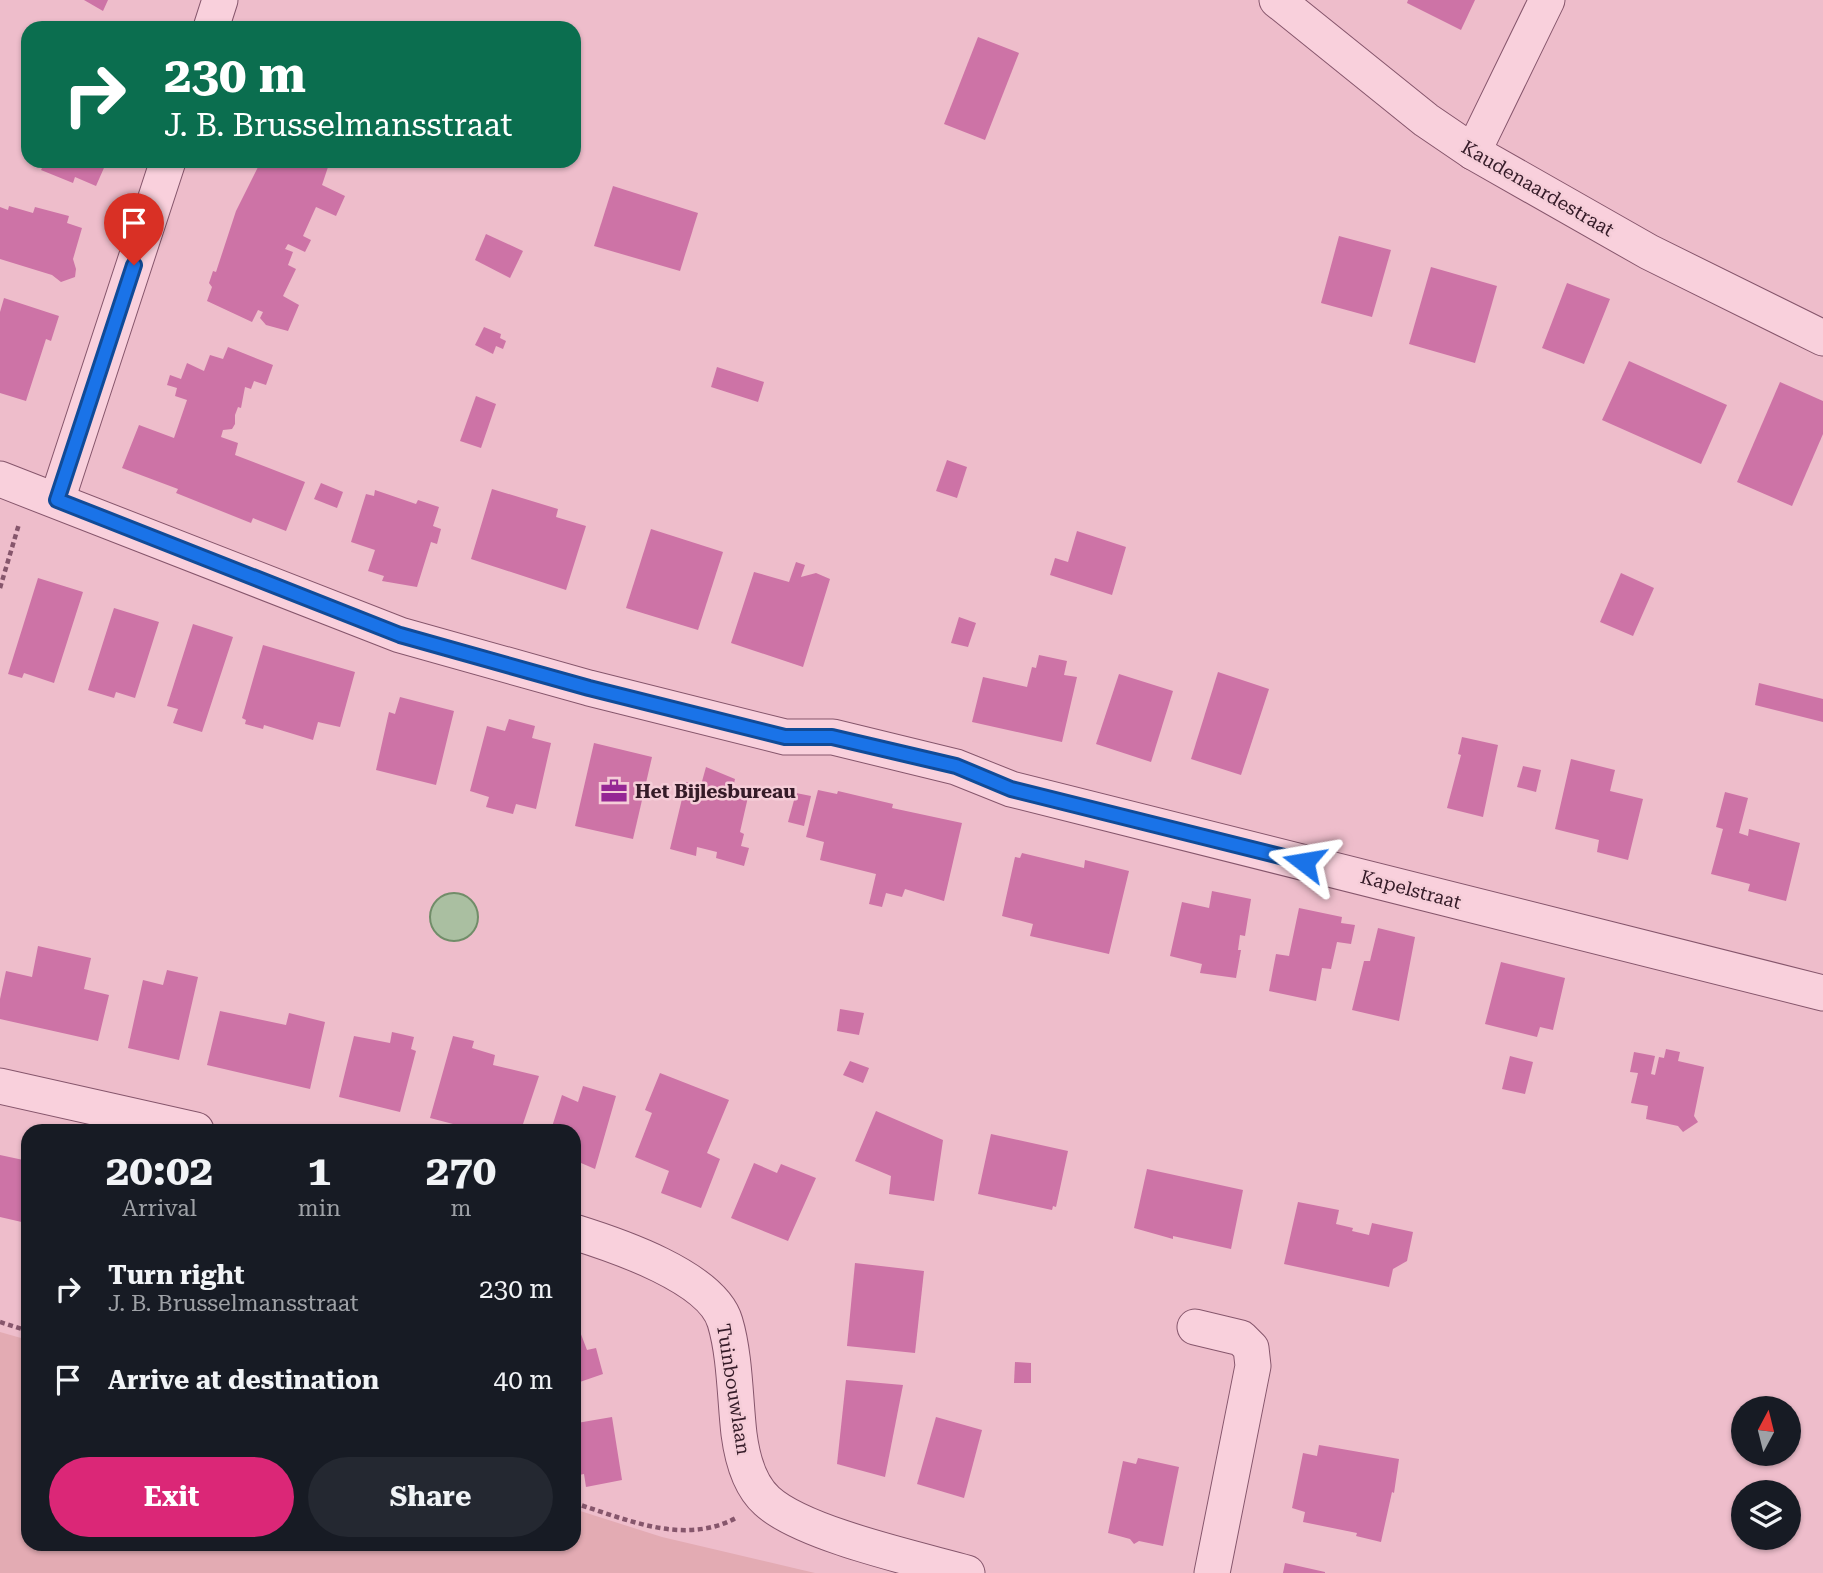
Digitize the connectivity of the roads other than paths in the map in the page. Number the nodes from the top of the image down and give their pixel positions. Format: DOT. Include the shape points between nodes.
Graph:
graph roads {
  1 [pos="220,0"];
  2 [pos="1277,0"];
  3 [pos="1547,0"];
  4 [pos="213,21"];
  5 [pos="1473,152"];
  6 [pos="165,168"];
  7 [pos="1823,338"];
  8 [pos="29,489"];
  9 [pos="1823,993"];
  10 [pos="0,1086"];
  11 [pos="170,1124"];
  12 [pos="581,1235"];
  13 [pos="1195,1327"];
  14 [pos="967,1573"];
  15 [pos="1212,1573"];
  1 -- 4 [label="street"];
  2 -- 5 [label="street, Kaudenaardestraat" via="1426,120"];
  3 -- 5 [label="street"];
  5 -- 7 [label="street, Kaudenaardestraat" via="1649,252"];
  6 -- 8 [label="street"];
  8 -- 9 [label="street, Kapelstraat" via="400,635 495,662 785,737 832,737 956,766 1011,789"];
  10 -- 11 [label="street"];
  12 -- 14 [label="street, Tuinbouwlaan" via="703,1289 725,1321 741,1447 753,1485 768,1502 820,1530"];
  13 -- 15 [label="street" via="1241,1338 1251,1348 1253,1366"];
}
